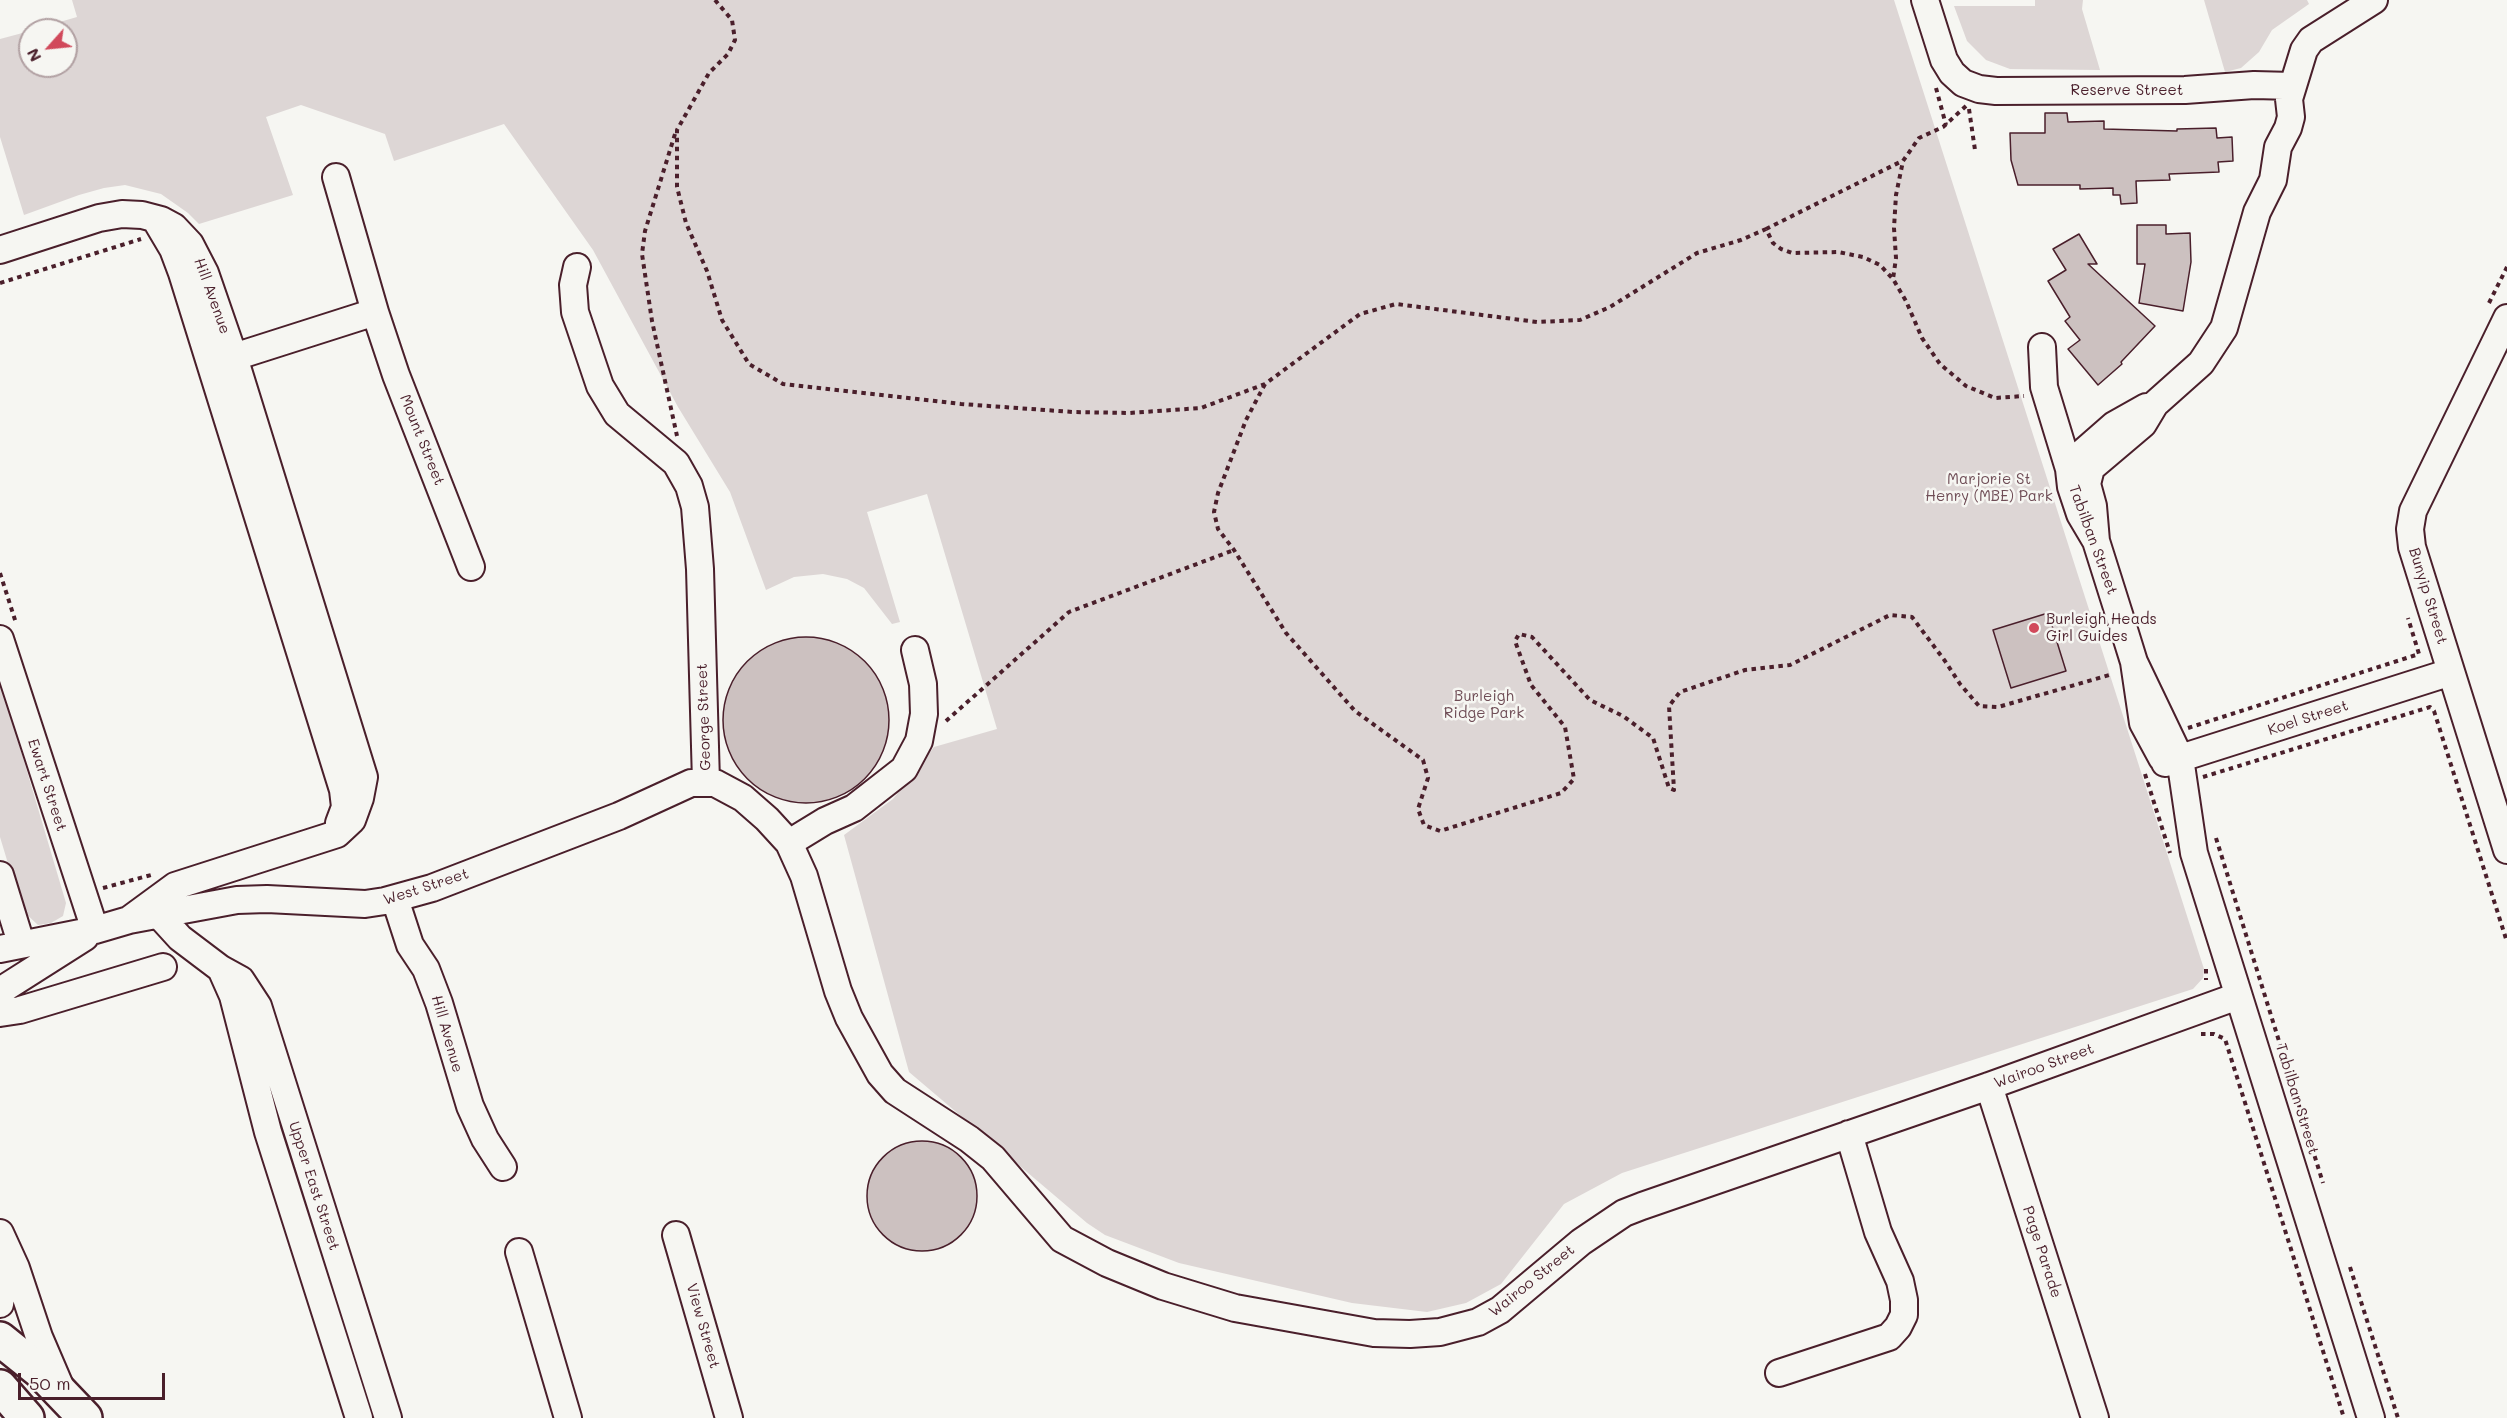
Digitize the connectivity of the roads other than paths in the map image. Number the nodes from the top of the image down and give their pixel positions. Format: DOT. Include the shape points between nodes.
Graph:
graph roads {
  1 [pos="1925,0"];
  2 [pos="2374,0"];
  3 [pos="2291,92"];
  4 [pos="336,177"];
  5 [pos="153,217"];
  6 [pos="0,250"];
  7 [pos="577,267"];
  8 [pos="375,312"];
  9 [pos="2507,318"];
  10 [pos="2042,347"];
  11 [pos="234,357"];
  12 [pos="2079,472"];
  13 [pos="471,567"];
  14 [pos="0,639"];
  15 [pos="915,650"];
  16 [pos="2451,672"];
  17 [pos="2163,765"];
  18 [pos="706,782"];
  19 [pos="318,841"];
  20 [pos="789,843"];
  21 [pos="2507,850"];
  22 [pos="0,875"];
  23 [pos="395,899"];
  24 [pos="159,915"];
  25 [pos="129,920"];
  26 [pos="95,930"];
  27 [pos="8,947"];
  28 [pos="48,960"];
  29 [pos="163,967"];
  30 [pos="221,969"];
  31 [pos="2238,996"];
  32 [pos="0,998"];
  33 [pos="1989,1086"];
  34 [pos="1849,1134"];
  35 [pos="503,1167"];
  36 [pos="1041,1216"];
  37 [pos="0,1234"];
  38 [pos="676,1235"];
  39 [pos="519,1252"];
  40 [pos="0,1304"];
  41 [pos="0,1339"];
  42 [pos="1779,1373"];
  43 [pos="0,1387"];
  44 [pos="63,1394"];
  45 [pos="0,1410"];
  46 [pos="7,1418"];
  47 [pos="27,1418"];
  48 [pos="85,1418"];
  49 [pos="359,1418"];
  50 [pos="388,1418"];
  51 [pos="568,1418"];
  52 [pos="729,1418"];
  53 [pos="2095,1418"];
  54 [pos="2371,1418"];
  1 -- 3 [label="street, Reserve Street" via="1944,60 1965,94 1978,89 2185,90 2254,85"];
  2 -- 3 [label="street" via="2311,40 2298,63"];
  3 -- 12 [label="street" via="2290,123 2278,147 2273,180 2257,212 2224,328 2201,363 2155,404 2114,425 2082,453"];
  4 -- 8 [label="street, Mount Street"];
  5 -- 6 [label="street" via="110,215"];
  5 -- 11 [label="street, Hill Avenue" via="174,227 195,251"];
  5 -- 19 [label="street, Hill Avenue" via="169,241 182,273 343,790 342,816"];
  7 -- 18 [label="street, George Street" via="573,285 575,312 600,386 617,414 676,463 695,507"];
  8 -- 11 [label="street"];
  8 -- 13 [label="street, Mount Street"];
  9 -- 16 [label="street, Bunyip Street" via="2411,520 2412,547"];
  10 -- 12 [label="street, Tabilban Street" via="2044,387"];
  11 -- 19 [label="street, Hill Avenue" via="363,773 360,798 349,825"];
  12 -- 17 [label="street, Tabilban Street" via="2071,488 2096,542 2123,668"];
  14 -- 26 [label="street, Ewart Street"];
  15 -- 20 [label="street" via="923,684 924,714 919,741 904,769 854,808"];
  16 -- 17 [label="street, Koel Street"];
  16 -- 21 [label="street, Bunyip Street"];
  17 -- 31 [label="street, Tabilban Street" via="2184,858"];
  18 -- 20 [label="street, George Street" via="723,786 743,798"];
  18 -- 23 [label="street, West Street" via="691,783 620,816"];
  19 -- 25 [label="street, Hill Avenue" via="175,886"];
  20 -- 36 [label="street, George Street" via="804,876 838,991 880,1074 895,1091 993,1158"];
  22 -- 27 [label="street"];
  23 -- 24 [label="street, West Street" via="365,904 250,899"];
  23 -- 35 [label="street, Hill Avenue" via="410,945 439,1003 470,1106"];
  24 -- 25 [label="street, West Street"];
  24 -- 30 [label="street, Upper East Street" via="180,938"];
  25 -- 26 [label="street, West Street"];
  26 -- 27 [label="street, West Street"];
  26 -- 28 [label="street, West Street"];
  27 -- 28 [label="street"];
  27 -- 32 [label="street" via="14,964"];
  28 -- 32 [label="street, West Street"];
  29 -- 32 [label="street" via="20,1010"];
  30 -- 49 [label="street, Upper East Street" via="233,996 268,1132"];
  30 -- 50 [label="street, Upper East Street" via="244,984 263,1018"];
  31 -- 33 [label="street, Wairoo Street"];
  31 -- 54 [label="street, Tabilban Street"];
  33 -- 34 [label="street, Wairoo Street"];
  33 -- 53 [label="street, Page Parade"];
  34 -- 36 [label="street, Wairoo Street" via="1624,1213 1581,1242 1500,1310 1478,1322 1440,1332 1374,1333 1234,1308 1162,1286 1107,1263 1062,1239"];
  34 -- 42 [label="street" via="1878,1232 1900,1281 1904,1315 1889,1338"];
  37 -- 40 [label="street" via="4,1261"];
  37 -- 44 [label="street"];
  38 -- 52 [label="street, View Street"];
  39 -- 51 [label="street"];
  41 -- 44 [label="main road"];
  43 -- 47 [label="main road"];
  44 -- 48 [label="main road"];
  45 -- 46 [label="main road"];
}
